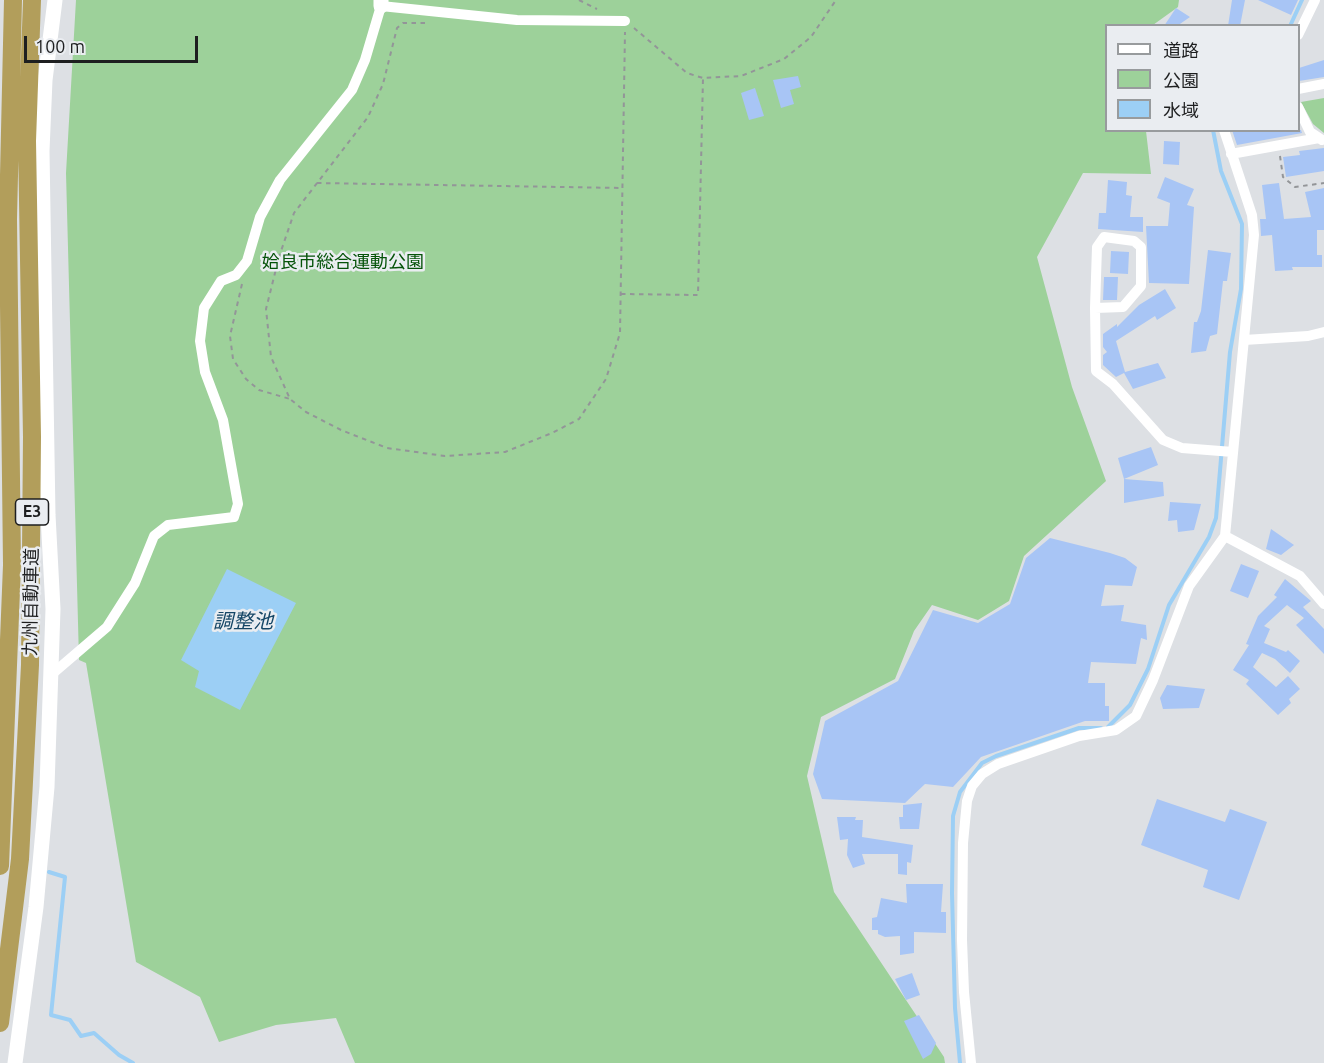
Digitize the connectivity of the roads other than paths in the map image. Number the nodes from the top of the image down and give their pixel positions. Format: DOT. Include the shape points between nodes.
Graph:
graph roads {
  1 [pos="13,0"];
  2 [pos="32,0"];
  3 [pos="55,0"];
  4 [pos="1314,0"];
  5 [pos="381,3"];
  6 [pos="625,21"];
  7 [pos="1300,33"];
  8 [pos="1324,84"];
  9 [pos="1300,89"];
  10 [pos="1300,109"];
  11 [pos="1225,132"];
  12 [pos="1322,140"];
  13 [pos="1231,154"];
  14 [pos="1095,308"];
  15 [pos="1324,332"];
  16 [pos="1245,340"];
  17 [pos="1233,452"];
  18 [pos="1225,536"];
  19 [pos="1324,604"];
  20 [pos="51,675"];
  21 [pos="0,866"];
  22 [pos="0,1023"];
  23 [pos="15,1063"];
  24 [pos="971,1063"];
  1 -- 21 [label="highway, 九州自動車道 / E3" via="8,219 12,565"];
  2 -- 22 [label="highway, 九州自動車道 / E3" via="27,141 32,449 30,665 20,858"];
  3 -- 20 [label="street" via="45,80 42,151 53,609"];
  4 -- 7 [label="street"];
  5 -- 6 [label="street" via="517,20"];
  5 -- 20 [label="street" via="352,90 280,180 260,217 247,261 236,275 221,281 204,308 200,340 205,372 223,420 235,481 238,504 234,517 168,525 154,536 135,583 107,627"];
  8 -- 9 [label="street"];
  10 -- 12 [label="street" via="1310,132"];
  11 -- 13 [label="street"];
  12 -- 13 [label="street"];
  13 -- 16 [label="street" via="1253,225"];
  14 -- 14 [label="street" via="1097,247 1104,237 1134,241 1141,247 1141,286 1124,307"];
  14 -- 17 [label="street" via="1096,371 1113,384 1163,440 1182,448"];
  15 -- 16 [label="street"];
  16 -- 17 [label="street"];
  17 -- 18 [label="street"];
  18 -- 19 [label="street" via="1300,576"];
  18 -- 24 [label="street" via="1190,586 1136,716 1116,730 1079,736 998,764 972,786 963,843 962,940"];
  20 -- 23 [label="street" via="47,787"];
}
